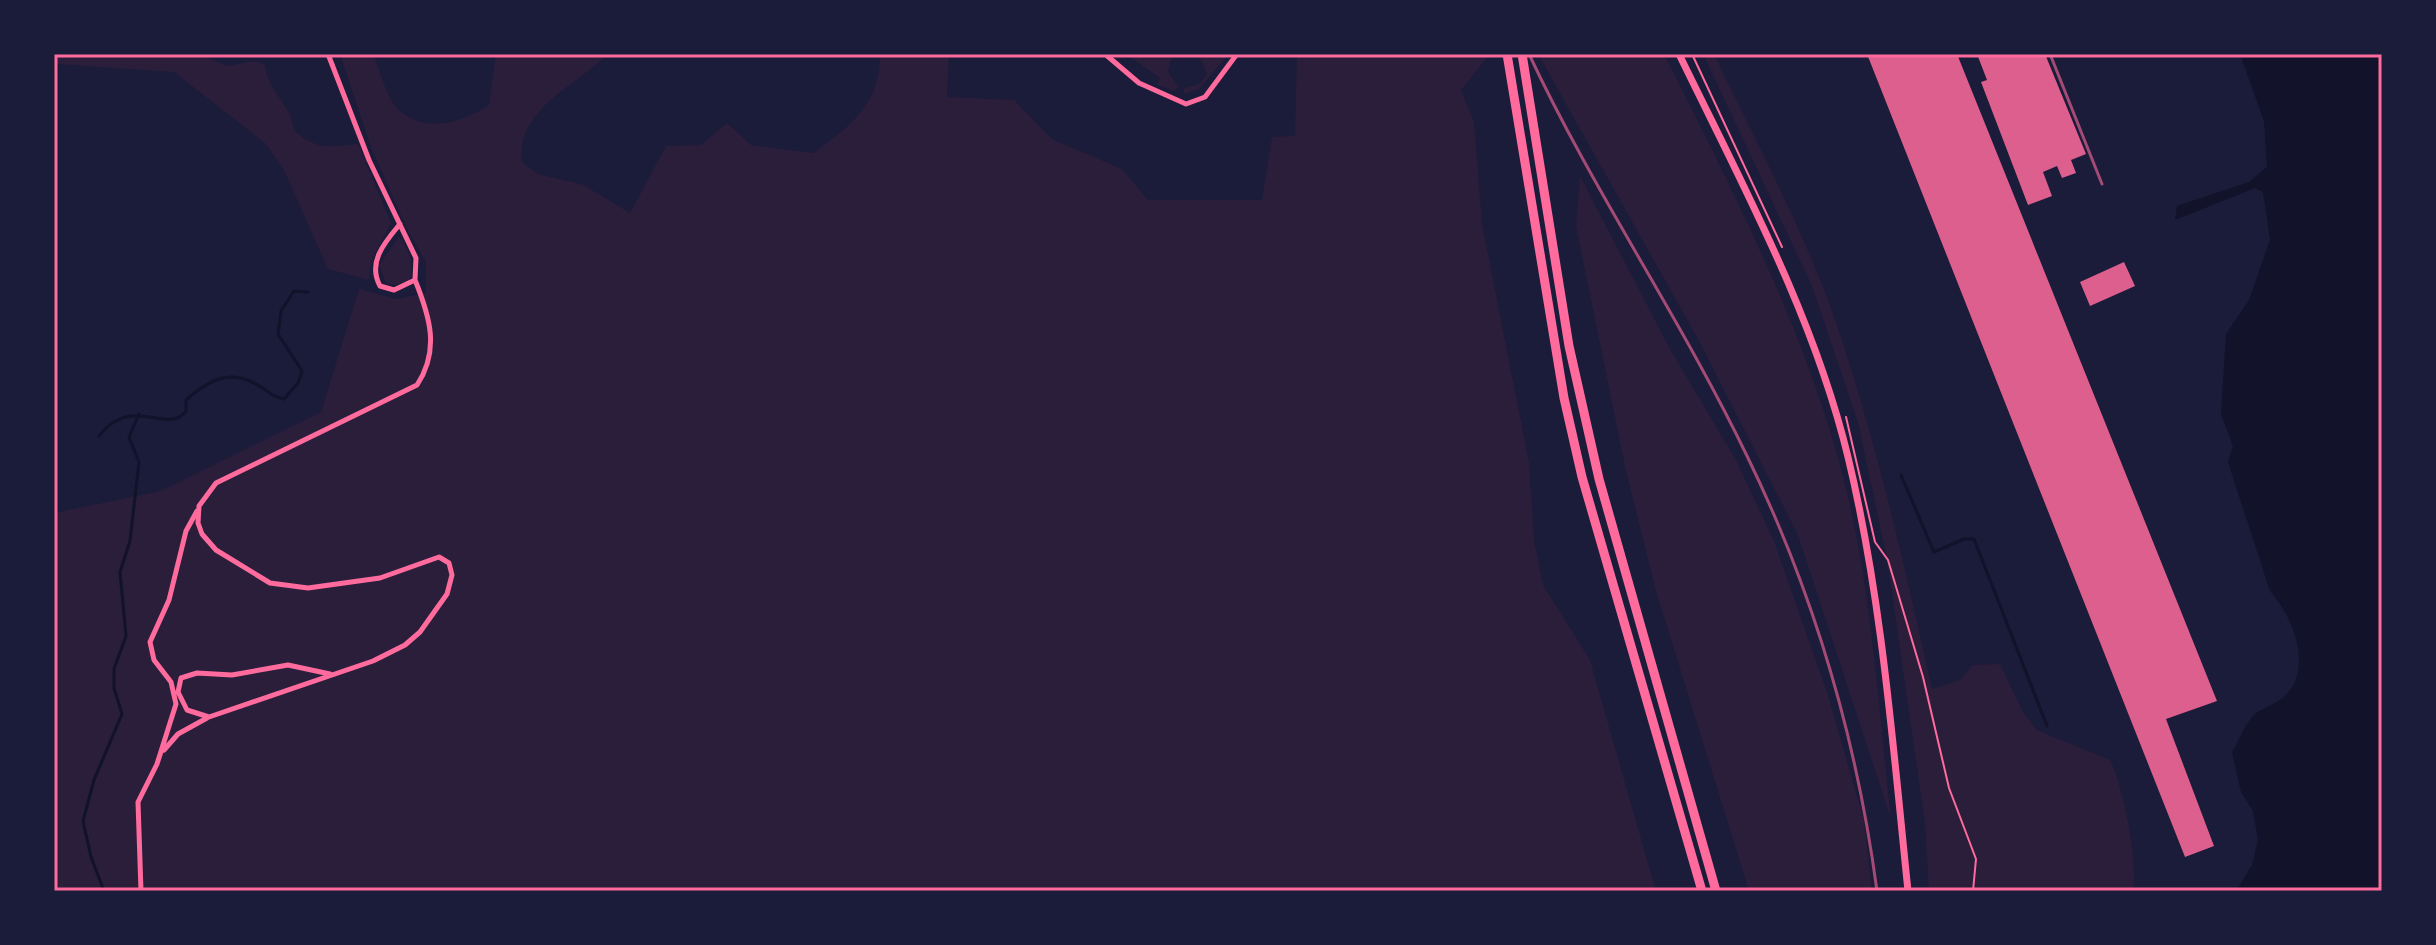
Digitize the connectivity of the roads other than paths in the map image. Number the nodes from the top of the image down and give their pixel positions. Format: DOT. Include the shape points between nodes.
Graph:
graph roads {
  1 [pos="328,54"];
  2 [pos="1105,54"];
  3 [pos="1237,54"];
  4 [pos="1507,54"];
  5 [pos="1522,54"];
  6 [pos="1679,54"];
  7 [pos="400,224"];
  8 [pos="415,280"];
  9 [pos="199,506"];
  10 [pos="330,674"];
  11 [pos="209,717"];
  12 [pos="161,754"];
  13 [pos="141,891"];
  14 [pos="1702,891"];
  15 [pos="1716,891"];
  16 [pos="1908,891"];
  1 -- 7 [label="street"];
  2 -- 3 [label="street" via="1139,83 1186,104 1205,97"];
  4 -- 14 [label="highway" via="1544,295 1576,451"];
  5 -- 15 [label="highway" via="1569,346 1595,465"];
  6 -- 16 [label="main road" via="1785,279 1847,455 1867,548"];
  7 -- 8 [label="street" via="416,258"];
  7 -- 8 [label="street" via="381,249 376,278 380,286 394,290"];
  8 -- 9 [label="street" via="432,345 417,385 216,483"];
  9 -- 10 [label="street" via="198,523 206,541 270,583 308,588 380,578 432,558 449,563 447,594 420,632 393,653"];
  9 -- 12 [label="street" via="150,642 154,660 175,694 175,713"];
  10 -- 11 [label="street"];
  10 -- 11 [label="street" via="288,665 181,678 178,692 187,710"];
  11 -- 12 [label="street" via="178,734"];
  12 -- 13 [label="street" via="138,802"];
}
